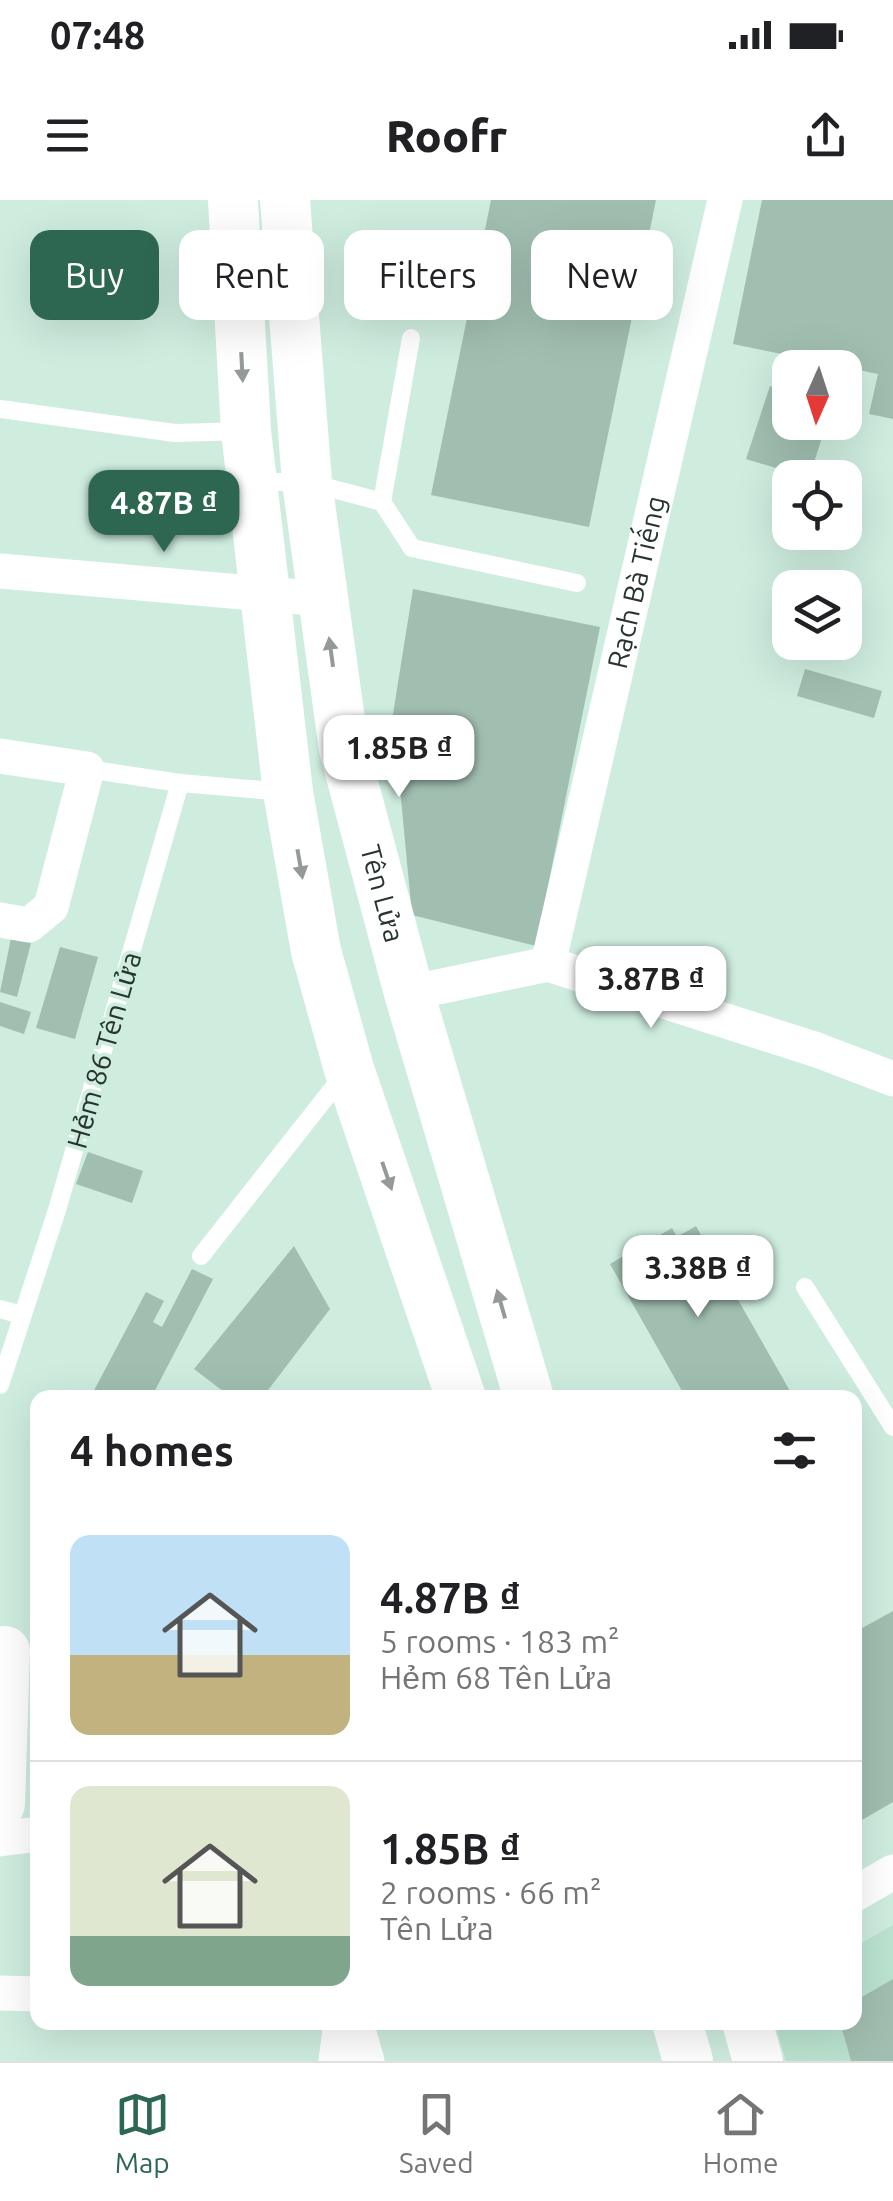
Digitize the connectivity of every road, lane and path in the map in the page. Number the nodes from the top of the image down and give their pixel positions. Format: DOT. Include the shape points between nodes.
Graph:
graph roads {
  1 [pos="233,200"];
  2 [pos="285,200"];
  3 [pos="725,200"];
  4 [pos="411,338"];
  5 [pos="0,409"];
  6 [pos="246,431"];
  7 [pos="252,482"];
  8 [pos="307,482"];
  9 [pos="382,502"];
  10 [pos="0,571"];
  11 [pos="577,583"];
  12 [pos="265,597"];
  13 [pos="323,599"];
  14 [pos="0,756"];
  15 [pos="87,768"];
  16 [pos="180,783"];
  17 [pos="288,792"];
  18 [pos="0,920"];
  19 [pos="548,964"];
  20 [pos="410,994"];
  21 [pos="349,1069"];
  22 [pos="893,1079"];
  23 [pos="201,1256"];
  24 [pos="806,1286"];
  25 [pos="0,1309"];
  26 [pos="21,1315"];
  27 [pos="0,1385"];
  28 [pos="457,1390"];
  29 [pos="527,1390"];
  30 [pos="893,1427"];
  31 [pos="5,1651"];
  32 [pos="0,1804"];
  33 [pos="30,1835"];
  34 [pos="0,1839"];
  35 [pos="893,1872"];
  36 [pos="862,1890"];
  37 [pos="0,1992"];
  38 [pos="30,1994"];
  39 [pos="340,2030"];
  40 [pos="358,2030"];
  41 [pos="679,2030"];
  42 [pos="749,2030"];
  43 [pos="336,2061"];
  44 [pos="366,2061"];
  45 [pos="688,2061"];
  46 [pos="758,2061"];
  1 -- 6 [label="main road, one-way"];
  2 -- 8 [label="main road, Tên Lửa"];
  3 -- 19 [label="street, Rạch Bà Tiếng"];
  4 -- 9 [label="lane"];
  5 -- 6 [label="lane" via="175,433"];
  6 -- 7 [label="main road"];
  7 -- 8 [label="lane"];
  7 -- 12 [label="main road"];
  8 -- 9 [label="lane"];
  8 -- 13 [label="main road, Tên Lửa"];
  9 -- 11 [label="lane" via="412,548"];
  10 -- 12 [label="street"];
  12 -- 13 [label="street"];
  12 -- 17 [label="main road"];
  20 -- 13 [label="main road, Tên Lửa, one-way" via="344,749"];
  14 -- 15 [label="street"];
  15 -- 16 [label="lane"];
  15 -- 18 [label="street" via="51,907 29,925"];
  16 -- 17 [label="lane"];
  16 -- 26 [label="lane, Hẻm 86 Tên Lửa" via="58,1210"];
  17 -- 21 [label="main road, one-way" via="316,951"];
  19 -- 20 [label="street"];
  19 -- 22 [label="street"];
  29 -- 20 [label="main road, Tên Lửa, one-way"];
  21 -- 23 [label="lane"];
  21 -- 28 [label="main road, one-way"];
  24 -- 30 [label="lane"];
  25 -- 26 [label="lane"];
  26 -- 27 [label="lane, Hẻm 86 Tên Lửa"];
  31 -- 32 [label="main road"];
  33 -- 34 [label="street"];
  35 -- 36 [label="street"];
  37 -- 38 [label="street"];
  39 -- 43 [label="street"];
  40 -- 44 [label="street"];
  41 -- 45 [label="main road"];
  42 -- 46 [label="main road"];
}
